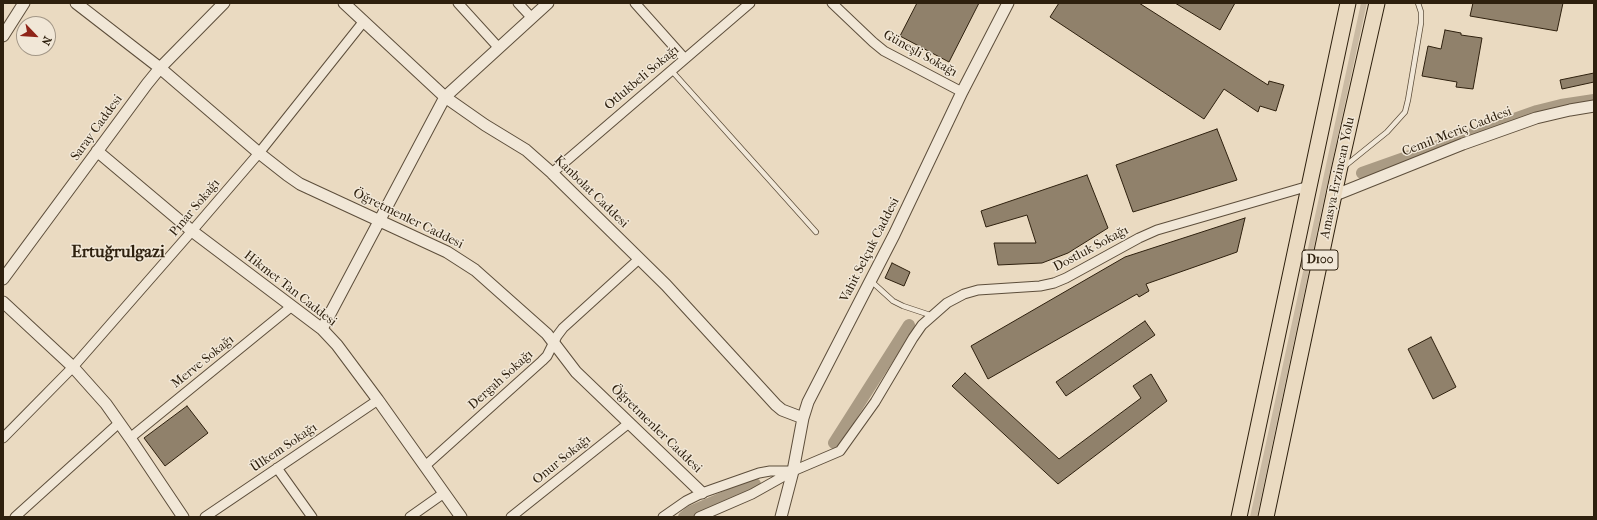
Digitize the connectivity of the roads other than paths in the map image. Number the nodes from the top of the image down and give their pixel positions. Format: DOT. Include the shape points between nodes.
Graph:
graph roads {
  1 [pos="24,3"];
  2 [pos="76,3"];
  3 [pos="224,3"];
  4 [pos="344,3"];
  5 [pos="458,3"];
  6 [pos="518,3"];
  7 [pos="548,3"];
  8 [pos="635,3"];
  9 [pos="750,3"];
  10 [pos="832,3"];
  11 [pos="1008,3"];
  12 [pos="1348,3"];
  13 [pos="1377,3"];
  14 [pos="1418,3"];
  15 [pos="531,17"];
  16 [pos="364,21"];
  17 [pos="3,36"];
  18 [pos="498,47"];
  19 [pos="685,59"];
  20 [pos="160,68"];
  21 [pos="671,70"];
  22 [pos="962,92"];
  23 [pos="445,98"];
  24 [pos="1594,106"];
  25 [pos="97,151"];
  26 [pos="258,153"];
  27 [pos="1339,171"];
  28 [pos="552,173"];
  29 [pos="1309,186"];
  30 [pos="1333,196"];
  31 [pos="380,220"];
  32 [pos="192,231"];
  33 [pos="816,232"];
  34 [pos="639,259"];
  35 [pos="3,279"];
  36 [pos="871,281"];
  37 [pos="3,302"];
  38 [pos="292,306"];
  39 [pos="933,316"];
  40 [pos="322,329"];
  41 [pos="554,343"];
  42 [pos="74,367"];
  43 [pos="378,400"];
  44 [pos="803,418"];
  45 [pos="119,423"];
  46 [pos="628,423"];
  47 [pos="3,438"];
  48 [pos="130,438"];
  49 [pos="425,466"];
  50 [pos="276,468"];
  51 [pos="793,471"];
  52 [pos="444,493"];
  53 [pos="702,493"];
  54 [pos="15,517"];
  55 [pos="183,517"];
  56 [pos="205,517"];
  57 [pos="312,517"];
  58 [pos="410,517"];
  59 [pos="461,517"];
  60 [pos="511,517"];
  61 [pos="663,517"];
  62 [pos="699,517"];
  63 [pos="781,517"];
  64 [pos="1239,517"];
  65 [pos="1266,517"];
  1 -- 17 [label="street"];
  2 -- 20 [label="street, Öğretmenler Caddesi"];
  3 -- 20 [label="street, Saray Caddesi"];
  4 -- 16 [label="street, Kanbolat Caddesi"];
  5 -- 18 [label="street"];
  6 -- 15 [label="street"];
  7 -- 15 [label="street"];
  8 -- 19 [label="street"];
  9 -- 19 [label="street, Otlukbeli Sokağı"];
  10 -- 22 [label="street, Güneşli Sokağı" via="872,42"];
  11 -- 22 [label="street, Vahit Selçuk Caddesi"];
  12 -- 29 [label="highway, Amasya-Erzincan Yolu / D100"];
  13 -- 27 [label="highway, Amasya-Erzincan Yolu / D100"];
  14 -- 27 [label="lane" via="1421,23 1405,112 1387,132"];
  15 -- 18 [label="street"];
  16 -- 23 [label="street, Kanbolat Caddesi"];
  16 -- 26 [label="street, Pınar Sokağı"];
  18 -- 23 [label="street"];
  19 -- 21 [label="street, Otlukbeli Sokağı"];
  20 -- 25 [label="street, Saray Caddesi"];
  20 -- 26 [label="street, Öğretmenler Caddesi"];
  21 -- 28 [label="street, Otlukbeli Sokağı"];
  21 -- 33 [label="lane"];
  22 -- 36 [label="street, Vahit Selçuk Caddesi"];
  23 -- 28 [label="street, Kanbolat Caddesi" via="526,150"];
  23 -- 31 [label="street"];
  24 -- 30 [label="street, Cemil Meriç Caddesi" via="1522,123"];
  25 -- 32 [label="street, Hikmet Tan Caddesi"];
  25 -- 35 [label="street, Saray Caddesi"];
  26 -- 31 [label="street, Öğretmenler Caddesi" via="300,184"];
  26 -- 32 [label="street, Pınar Sokağı"];
  27 -- 30 [label="highway, Amasya-Erzincan Yolu / D100"];
  28 -- 34 [label="street, Kanbolat Caddesi"];
  29 -- 39 [label="street, Dostluk Sokağı" via="1157,230 1054,283 978,290 964,294 947,303"];
  29 -- 64 [label="highway, Amasya-Erzincan Yolu / D100"];
  30 -- 65 [label="highway, Amasya-Erzincan Yolu / D100"];
  31 -- 40 [label="street"];
  31 -- 41 [label="street, Öğretmenler Caddesi" via="447,252 476,270"];
  32 -- 38 [label="street, Hikmet Tan Caddesi"];
  32 -- 42 [label="street, Pınar Sokağı"];
  34 -- 41 [label="street, Dergah Sokağı" via="572,319"];
  34 -- 44 [label="street, Kanbolat Caddesi" via="776,405"];
  36 -- 39 [label="lane" via="903,306"];
  36 -- 44 [label="street, Vahit Selçuk Caddesi" via="808,402"];
  37 -- 42 [label="street"];
  38 -- 40 [label="street, Hikmet Tan Caddesi"];
  38 -- 48 [label="street, Merve Sokağı"];
  39 -- 51 [label="street, Dostluk Sokağı" via="922,325 913,338 875,402 840,451"];
  40 -- 43 [label="street, Hikmet Tan Caddesi"];
  41 -- 46 [label="street, Öğretmenler Caddesi" via="576,372"];
  41 -- 49 [label="street, Dergah Sokağı" via="542,361"];
  42 -- 45 [label="street"];
  42 -- 47 [label="street, Pınar Sokağı"];
  43 -- 49 [label="street, Hikmet Tan Caddesi"];
  43 -- 50 [label="street, Ülkem Sokağı"];
  44 -- 51 [label="street, Vahit Selçuk Caddesi"];
  45 -- 48 [label="street"];
  45 -- 54 [label="street"];
  46 -- 53 [label="street, Öğretmenler Caddesi"];
  46 -- 60 [label="street, Onur Sokağı"];
  48 -- 55 [label="street"];
  49 -- 52 [label="street, Hikmet Tan Caddesi"];
  50 -- 56 [label="street, Ülkem Sokağı"];
  50 -- 57 [label="street"];
  51 -- 53 [label="street, Dostluk Sokağı" via="759,473"];
  51 -- 62 [label="street, Dostluk Sokağı" via="752,494"];
  51 -- 63 [label="street, Vahit Selçuk Caddesi"];
  52 -- 58 [label="street"];
  52 -- 59 [label="street, Hikmet Tan Caddesi"];
  53 -- 61 [label="street, Dostluk Sokağı"];
}
